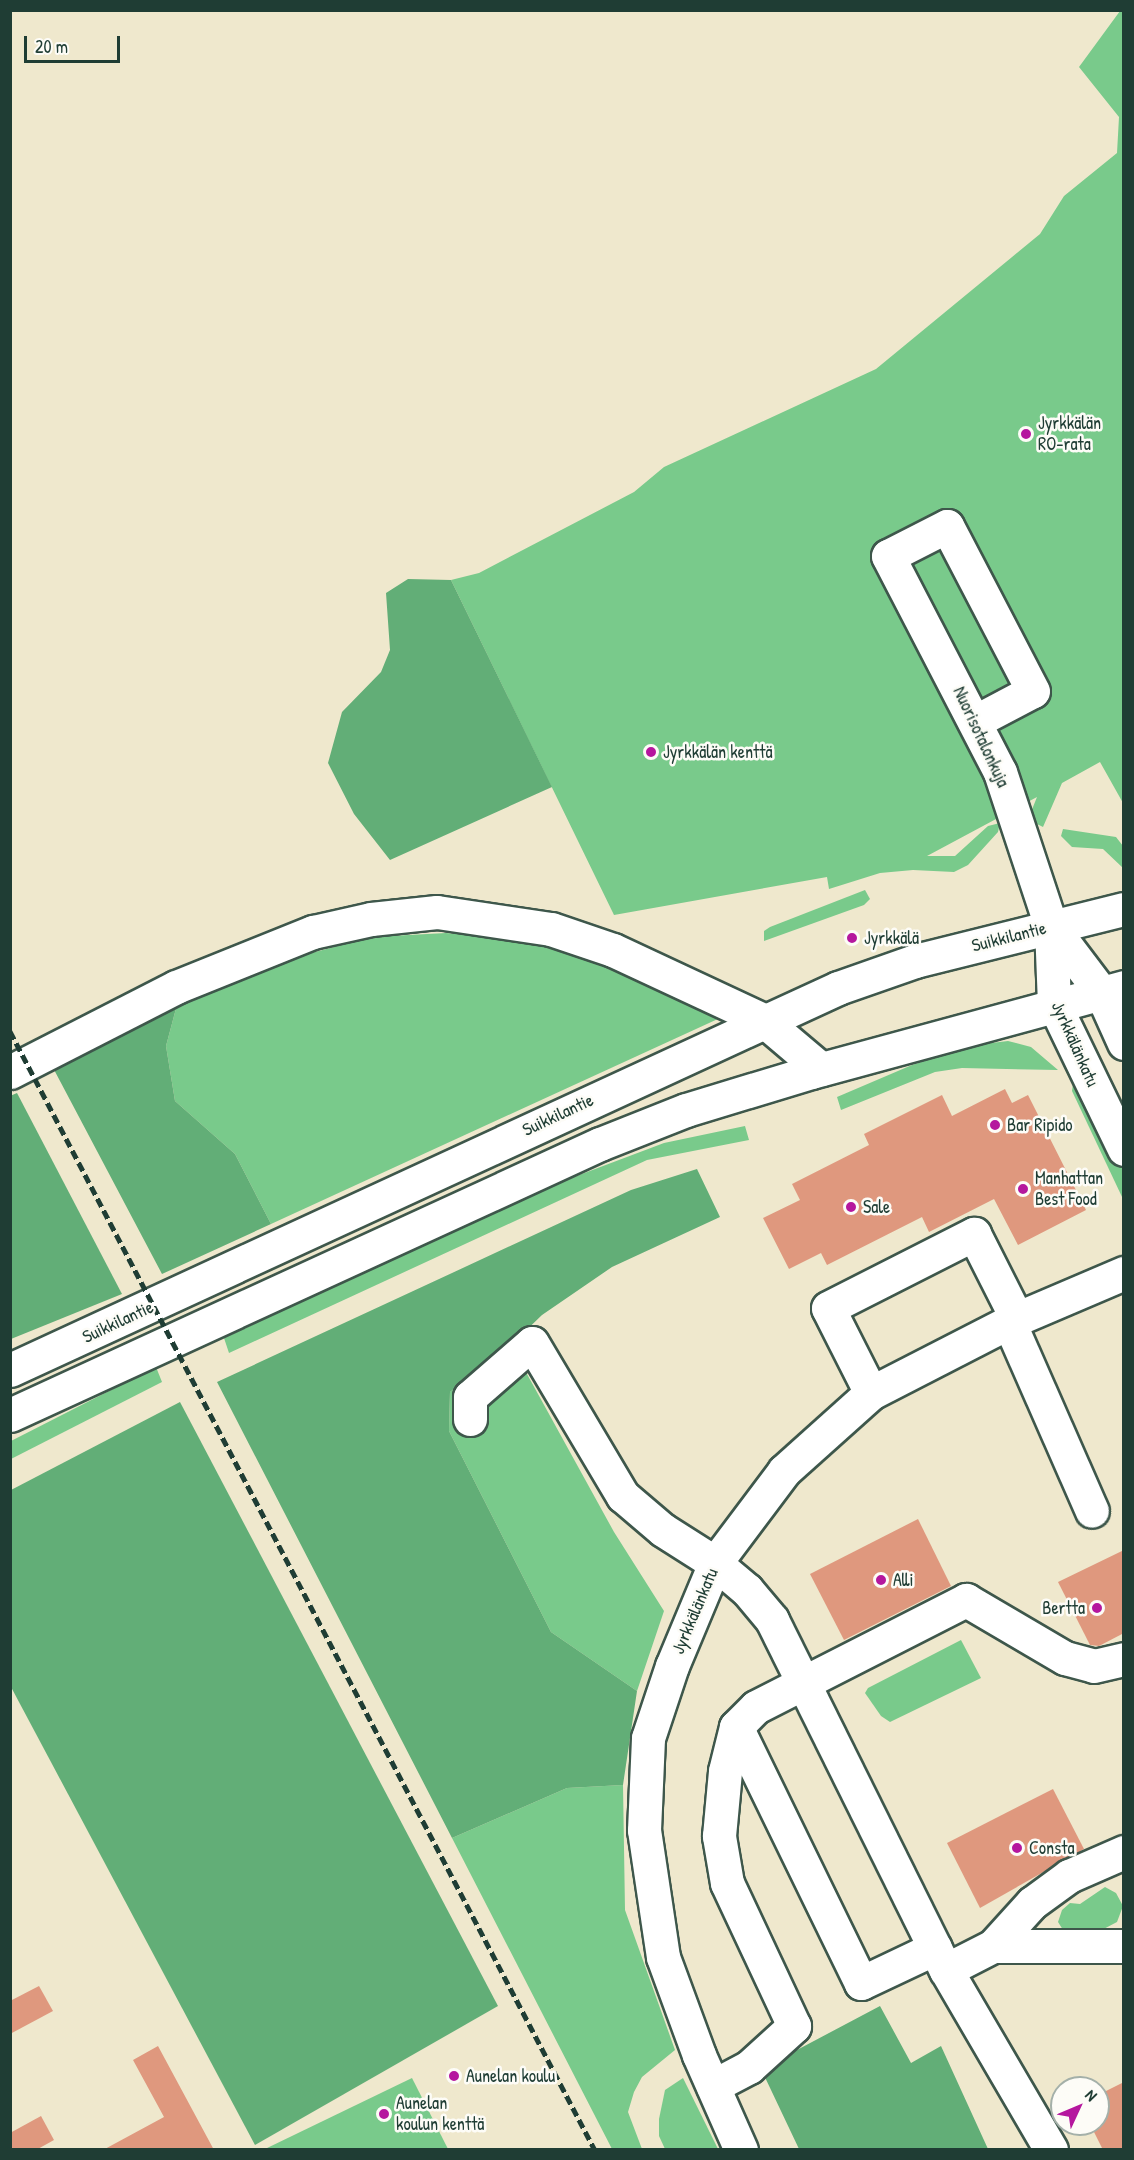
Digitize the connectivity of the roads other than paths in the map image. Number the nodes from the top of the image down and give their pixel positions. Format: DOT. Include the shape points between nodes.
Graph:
graph roads {
  1 [pos="976,721"];
  2 [pos="1124,909"];
  3 [pos="1051,926"];
  4 [pos="1112,989"];
  5 [pos="1054,1004"];
  6 [pos="763,1020"];
  7 [pos="1124,1043"];
  8 [pos="821,1069"];
  9 [pos="10,1072"];
  10 [pos="1124,1149"];
  11 [pos="1124,1273"];
  12 [pos="1013,1321"];
  13 [pos="10,1370"];
  14 [pos="871,1393"];
  15 [pos="10,1415"];
  16 [pos="470,1419"];
  17 [pos="1092,1511"];
  18 [pos="715,1563"];
  19 [pos="1124,1659"];
  20 [pos="804,1684"];
  21 [pos="736,1727"];
  22 [pos="1124,1851"];
  23 [pos="993,1946"];
  24 [pos="1124,1946"];
  25 [pos="940,1959"];
  26 [pos="712,2086"];
  27 [pos="741,2150"];
  28 [pos="1052,2150"];
  1 -- 1 [label="main road, Nuorisotalonkuja" via="888,556 947,526 1033,691"];
  1 -- 3 [label="main road, Nuorisotalonkuja" via="1000,772"];
  2 -- 3 [label="main road, Suikkilantie"];
  3 -- 4 [label="main road"];
  3 -- 5 [label="main road, Jyrkkälänkatu"];
  3 -- 6 [label="main road, Suikkilantie" via="915,962"];
  4 -- 5 [label="main road"];
  4 -- 7 [label="main road"];
  5 -- 8 [label="main road"];
  5 -- 10 [label="main road, Jyrkkälänkatu"];
  6 -- 8 [label="main road"];
  6 -- 9 [label="main road" via="660,969 551,929 437,912 371,919 313,932 176,987"];
  6 -- 13 [label="main road, Suikkilantie"];
  8 -- 15 [label="main road" via="686,1110 600,1144"];
  11 -- 12 [label="main road, Jyrkkälänkatu"];
  12 -- 14 [label="main road, Jyrkkälänkatu"];
  12 -- 14 [label="main road" via="974,1234 828,1308"];
  12 -- 17 [label="main road"];
  14 -- 18 [label="main road, Jyrkkälänkatu" via="784,1471"];
  16 -- 18 [label="main road" via="470,1397 532,1343 623,1496 663,1530"];
  18 -- 20 [label="main road" via="747,1590 772,1620"];
  18 -- 26 [label="main road, Jyrkkälänkatu" via="672,1666 648,1738 644,1830 663,1957"];
  19 -- 20 [label="main road" via="1094,1666 1065,1658 966,1600"];
  20 -- 21 [label="main road" via="756,1707"];
  20 -- 25 [label="main road"];
  21 -- 25 [label="main road" via="861,1983"];
  21 -- 26 [label="main road" via="725,1771 719,1836 727,1883 794,2026 749,2067"];
  22 -- 23 [label="main road" via="1070,1876 1040,1898"];
  23 -- 24 [label="main road"];
  23 -- 25 [label="main road"];
  25 -- 28 [label="main road"];
  26 -- 27 [label="main road, Jyrkkälänkatu"];
}
